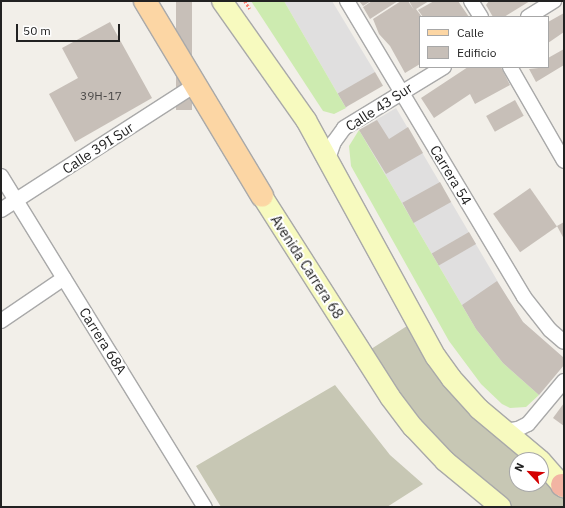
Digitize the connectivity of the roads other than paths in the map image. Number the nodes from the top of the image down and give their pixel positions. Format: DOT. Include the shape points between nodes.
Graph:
graph roads {
  1 [pos="145,1"];
  2 [pos="222,1"];
  3 [pos="347,1"];
  4 [pos="471,1"];
  5 [pos="554,1"];
  6 [pos="480,16"];
  7 [pos="530,16"];
  8 [pos="442,68"];
  9 [pos="511,68"];
  10 [pos="195,85"];
  11 [pos="402,92"];
  12 [pos="328,159"];
  13 [pos="564,162"];
  14 [pos="1,176"];
  15 [pos="262,196"];
  16 [pos="16,200"];
  17 [pos="1,210"];
  18 [pos="64,278"];
  19 [pos="1,321"];
  20 [pos="564,342"];
  21 [pos="564,381"];
  22 [pos="505,431"];
  23 [pos="531,452"];
  24 [pos="549,469"];
  25 [pos="563,486"];
  26 [pos="205,507"];
  27 [pos="501,507"];
  1 -- 10 [label="main road, Avenida Carrera 68"];
  2 -- 12 [label="main road" via="306,120"];
  3 -- 11 [label="street, Carrera 54"];
  4 -- 6 [label="street"];
  5 -- 7 [label="street"];
  8 -- 11 [label="street, Calle 43 Sur"];
  9 -- 13 [label="street"];
  10 -- 15 [label="main road, Avenida Carrera 68"];
  10 -- 16 [label="street, Calle 39I Sur"];
  11 -- 12 [label="street, Calle 43 Sur" via="344,128 334,142"];
  11 -- 20 [label="street, Carrera 54" via="524,297 550,330"];
  12 -- 22 [label="main road" via="436,357 465,395"];
  14 -- 16 [label="street, Carrera 68A"];
  15 -- 27 [label="main road, Avenida Carrera 68" via="394,403 445,461"];
  16 -- 17 [label="street, Calle 39I Sur"];
  16 -- 18 [label="street, Carrera 68A"];
  18 -- 19 [label="street"];
  18 -- 26 [label="street, Carrera 68A"];
  21 -- 22 [label="street" via="528,424"];
  22 -- 23 [label="main road"];
  24 -- 25 [label="main road"];
}
